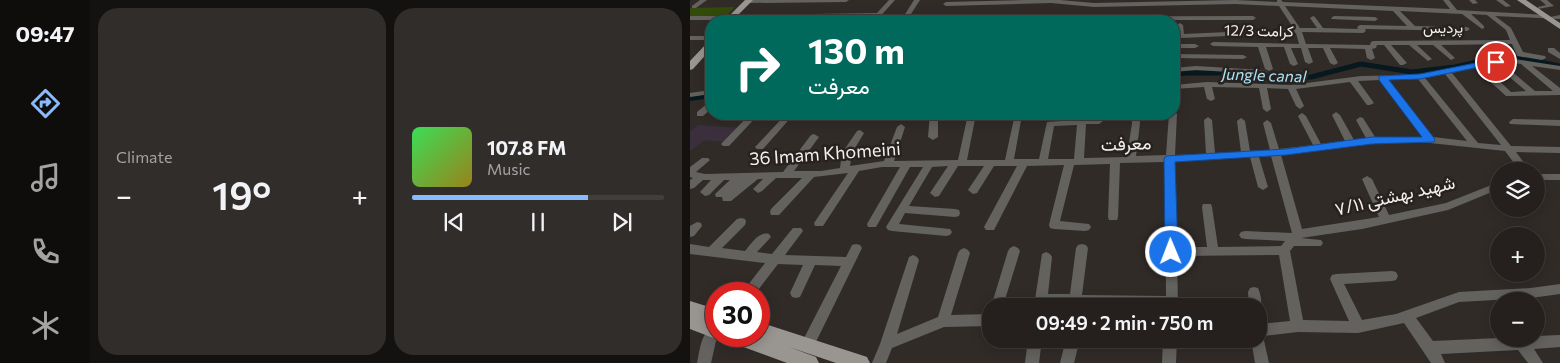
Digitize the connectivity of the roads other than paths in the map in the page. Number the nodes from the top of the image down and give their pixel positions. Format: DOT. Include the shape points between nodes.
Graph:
graph roads {
  1 [pos="704,0"];
  2 [pos="829,0"];
  3 [pos="846,0"];
  4 [pos="850,0"];
  5 [pos="892,0"];
  6 [pos="917,0"];
  7 [pos="1344,0"];
  8 [pos="1369,0"];
  9 [pos="1381,0"];
  10 [pos="1399,0"];
  11 [pos="1446,0"];
  12 [pos="1499,0"];
  13 [pos="1521,0"];
  14 [pos="1528,0"];
  15 [pos="751,1"];
  16 [pos="787,1"];
  17 [pos="1179,1"];
  18 [pos="1209,1"];
  19 [pos="1235,1"];
  20 [pos="947,2"];
  21 [pos="1061,2"];
  22 [pos="1084,2"];
  23 [pos="1117,2"];
  24 [pos="1133,2"];
  25 [pos="1150,2"];
  26 [pos="1200,2"];
  27 [pos="1228,2"];
  28 [pos="1245,2"];
  29 [pos="1280,2"];
  30 [pos="1303,2"];
  31 [pos="1325,3"];
  32 [pos="1541,4"];
  33 [pos="1508,6"];
  34 [pos="694,7"];
  35 [pos="1349,7"];
  36 [pos="1366,8"];
  37 [pos="1374,8"];
  38 [pos="1387,9"];
  39 [pos="1395,9"];
  40 [pos="1406,10"];
  41 [pos="1120,12"];
  42 [pos="1464,12"];
  43 [pos="782,13"];
  44 [pos="1184,13"];
  45 [pos="1454,14"];
  46 [pos="1489,14"];
  47 [pos="737,15"];
  48 [pos="766,15"];
  49 [pos="816,15"];
  50 [pos="834,15"];
  51 [pos="878,15"];
  52 [pos="908,15"];
  53 [pos="940,15"];
  54 [pos="1098,15"];
  55 [pos="1110,15"];
  56 [pos="1125,15"];
  57 [pos="1133,15"];
  58 [pos="1147,15"];
  59 [pos="1169,15"];
  60 [pos="690,18"];
  61 [pos="1180,18"];
  62 [pos="1205,18"];
  63 [pos="1232,18"];
  64 [pos="1252,18"];
  65 [pos="1312,18"];
  66 [pos="1334,18"];
  67 [pos="1555,18"];
  68 [pos="1375,19"];
  69 [pos="705,20"];
  70 [pos="1460,23"];
  71 [pos="1260,24"];
  72 [pos="1216,26"];
  73 [pos="1202,27"];
  74 [pos="1244,27"];
  75 [pos="1383,27"];
  76 [pos="1482,27"];
  77 [pos="1560,27"];
  78 [pos="1413,28"];
  79 [pos="1320,30"];
  80 [pos="1467,30"];
  81 [pos="1298,31"];
  82 [pos="1250,35"];
  83 [pos="1180,36"];
  84 [pos="1206,36"];
  85 [pos="1220,36"];
  86 [pos="690,38"];
  87 [pos="705,38"];
  88 [pos="1482,41"];
  89 [pos="1410,42"];
  90 [pos="1434,42"];
  91 [pos="1514,42"];
  92 [pos="1386,43"];
  93 [pos="705,44"];
  94 [pos="1213,44"];
  95 [pos="1261,44"];
  96 [pos="1287,45"];
  97 [pos="1371,45"];
  98 [pos="1180,46"];
  99 [pos="1195,46"];
  100 [pos="1305,46"];
  101 [pos="1325,46"];
  102 [pos="1345,47"];
  103 [pos="1551,50"];
  104 [pos="705,51"];
  105 [pos="1180,56"];
  106 [pos="1243,57"];
  107 [pos="1560,57"];
  108 [pos="1350,58"];
  109 [pos="1371,58"];
  110 [pos="1451,58"];
  111 [pos="1521,58"];
  112 [pos="1428,59"];
  113 [pos="690,60"];
  114 [pos="1309,62"];
  115 [pos="1496,62"];
  116 [pos="1560,62"];
  117 [pos="1334,63"];
  118 [pos="1403,63"];
  119 [pos="1294,64"];
  120 [pos="690,67"];
  121 [pos="1560,68"];
  122 [pos="1180,69"];
  123 [pos="1447,72"];
  124 [pos="1487,74"];
  125 [pos="1420,77"];
  126 [pos="1382,78"];
  127 [pos="1353,80"];
  128 [pos="1207,84"];
  129 [pos="1180,86"];
  130 [pos="1183,86"];
  131 [pos="1263,87"];
  132 [pos="1291,87"];
  133 [pos="705,93"];
  134 [pos="1560,93"];
  135 [pos="1534,94"];
  136 [pos="690,95"];
  137 [pos="1185,95"];
  138 [pos="705,99"];
  139 [pos="1211,99"];
  140 [pos="690,100"];
  141 [pos="1370,103"];
  142 [pos="1300,106"];
  143 [pos="1267,109"];
  144 [pos="705,110"];
  145 [pos="700,114"];
  146 [pos="1336,115"];
  147 [pos="1302,116"];
  148 [pos="749,120"];
  149 [pos="785,120"];
  150 [pos="934,120"];
  151 [pos="971,120"];
  152 [pos="1017,120"];
  153 [pos="1071,120"];
  154 [pos="1082,120"];
  155 [pos="1093,120"];
  156 [pos="1136,120"];
  157 [pos="1173,120"];
  158 [pos="1208,120"];
  159 [pos="1360,120"];
  160 [pos="1099,121"];
  161 [pos="1241,121"];
  162 [pos="1514,122"];
  163 [pos="1267,123"];
  164 [pos="1560,123"];
  165 [pos="901,127"];
  166 [pos="860,132"];
  167 [pos="814,137"];
  168 [pos="933,137"];
  169 [pos="1372,140"];
  170 [pos="1430,140"];
  171 [pos="1351,142"];
  172 [pos="726,144"];
  173 [pos="1476,146"];
  174 [pos="760,147"];
  175 [pos="1318,148"];
  176 [pos="1510,149"];
  177 [pos="1560,150"];
  178 [pos="1274,153"];
  179 [pos="1250,154"];
  180 [pos="1211,157"];
  181 [pos="1170,159"];
  182 [pos="705,160"];
  183 [pos="1115,160"];
  184 [pos="1131,160"];
  185 [pos="1009,162"];
  186 [pos="1024,162"];
  187 [pos="1043,162"];
  188 [pos="1074,162"];
  189 [pos="1519,162"];
  190 [pos="958,163"];
  191 [pos="991,163"];
  192 [pos="888,164"];
  193 [pos="907,164"];
  194 [pos="929,164"];
  195 [pos="856,168"];
  196 [pos="844,170"];
  197 [pos="690,173"];
  198 [pos="812,174"];
  199 [pos="774,175"];
  200 [pos="786,175"];
  201 [pos="701,176"];
  202 [pos="740,176"];
  203 [pos="755,176"];
  204 [pos="721,177"];
  205 [pos="1545,177"];
  206 [pos="1560,177"];
  207 [pos="1367,179"];
  208 [pos="690,186"];
  209 [pos="1263,187"];
  210 [pos="758,189"];
  211 [pos="1490,189"];
  212 [pos="973,190"];
  213 [pos="705,192"];
  214 [pos="934,193"];
  215 [pos="1207,207"];
  216 [pos="902,210"];
  217 [pos="775,212"];
  218 [pos="955,213"];
  219 [pos="1113,217"];
  220 [pos="1385,219"];
  221 [pos="741,222"];
  222 [pos="819,224"];
  223 [pos="872,224"];
  224 [pos="990,227"];
  225 [pos="1085,227"];
  226 [pos="797,231"];
  227 [pos="946,232"];
  228 [pos="1245,235"];
  229 [pos="765,237"];
  230 [pos="1293,241"];
  231 [pos="1317,243"];
  232 [pos="856,248"];
  233 [pos="1082,248"];
  234 [pos="690,249"];
  235 [pos="1014,251"];
  236 [pos="711,252"];
  237 [pos="1171,252"];
  238 [pos="1213,252"];
  239 [pos="964,253"];
  240 [pos="746,256"];
  241 [pos="1046,258"];
  242 [pos="774,259"];
  243 [pos="912,260"];
  244 [pos="811,261"];
  245 [pos="849,262"];
  246 [pos="1392,276"];
  247 [pos="756,282"];
  248 [pos="1560,289"];
  249 [pos="1254,292"];
  250 [pos="796,293"];
  251 [pos="999,298"];
  252 [pos="1042,298"];
  253 [pos="1075,298"];
  254 [pos="1172,298"];
  255 [pos="1254,298"];
  256 [pos="1407,316"];
  257 [pos="705,317"];
  258 [pos="692,318"];
  259 [pos="982,320"];
  260 [pos="943,321"];
  261 [pos="705,325"];
  262 [pos="1298,326"];
  263 [pos="1358,327"];
  264 [pos="1267,329"];
  265 [pos="770,334"];
  266 [pos="1560,341"];
  267 [pos="1545,342"];
  268 [pos="888,344"];
  269 [pos="1490,345"];
  270 [pos="808,346"];
  271 [pos="708,347"];
  272 [pos="764,347"];
  273 [pos="1524,347"];
  274 [pos="1034,348"];
  275 [pos="1070,348"];
  276 [pos="1170,348"];
  277 [pos="1260,348"];
  278 [pos="1430,348"];
  279 [pos="704,363"];
  280 [pos="810,363"];
  281 [pos="860,363"];
  282 [pos="879,363"];
  283 [pos="1032,363"];
  284 [pos="1066,363"];
  285 [pos="1169,363"];
  286 [pos="1262,363"];
  287 [pos="1438,363"];
  288 [pos="1536,363"];
  1 -- 34 [label="street"];
  2 -- 3 [label="street"];
  2 -- 16 [label="street"];
  4 -- 50 [label="street"];
  5 -- 51 [label="street"];
  6 -- 52 [label="street"];
  7 -- 35 [label="street"];
  8 -- 37 [label="street"];
  9 -- 38 [label="street"];
  10 -- 40 [label="street"];
  11 -- 45 [label="street"];
  12 -- 33 [label="street"];
  13 -- 67 [label="main road"];
  14 -- 32 [label="main road"];
  15 -- 16 [label="street"];
  15 -- 47 [label="main road"];
  16 -- 43 [label="street"];
  17 -- 25 [label="street"];
  17 -- 26 [label="street"];
  18 -- 26 [label="street"];
  18 -- 27 [label="street"];
  19 -- 27 [label="street"];
  19 -- 28 [label="street"];
  20 -- 21 [label="street" via="981,6"];
  20 -- 53 [label="street"];
  21 -- 22 [label="street"];
  22 -- 23 [label="street"];
  22 -- 54 [label="street"];
  23 -- 24 [label="street"];
  23 -- 41 [label="street"];
  24 -- 25 [label="street"];
  25 -- 58 [label="street"];
  26 -- 62 [label="street"];
  27 -- 63 [label="street"];
  28 -- 29 [label="street"];
  28 -- 64 [label="street"];
  29 -- 30 [label="street"];
  29 -- 81 [label="street"];
  30 -- 31 [label="street"];
  31 -- 35 [label="street"];
  32 -- 67 [label="main road"];
  35 -- 36 [label="street"];
  36 -- 37 [label="street"];
  36 -- 68 [label="street"];
  37 -- 38 [label="street"];
  38 -- 39 [label="street"];
  39 -- 40 [label="street"];
  39 -- 78 [label="street"];
  40 -- 45 [label="street" via="1439,9"];
  41 -- 55 [label="street"];
  41 -- 56 [label="street"];
  41 -- 57 [label="street"];
  42 -- 45 [label="street"];
  42 -- 46 [label="street"];
  42 -- 76 [label="street"];
  43 -- 48 [label="street"];
  43 -- 49 [label="street"];
  44 -- 59 [label="street"];
  46 -- 67 [label="street"];
  46 -- 91 [label="street" via="1509,29"];
  60 -- 69 [label="street"];
  61 -- 62 [label="street"];
  62 -- 63 [label="street"];
  63 -- 64 [label="street"];
  64 -- 71 [label="street"];
  65 -- 79 [label="street"];
  66 -- 68 [label="street"];
  67 -- 77 [label="main road"];
  68 -- 75 [label="street"];
  70 -- 80 [label="street"];
  72 -- 85 [label="street"];
  73 -- 84 [label="street"];
  74 -- 82 [label="street"];
  75 -- 78 [label="street"];
  75 -- 79 [label="street" via="1360,27 1363,31"];
  78 -- 80 [label="street"];
  79 -- 81 [label="street"];
  80 -- 88 [label="street"];
  81 -- 82 [label="street"];
  81 -- 100 [label="street"];
  82 -- 85 [label="street"];
  83 -- 84 [label="street"];
  84 -- 85 [label="street"];
  86 -- 87 [label="street"];
  88 -- 90 [label="street, پردیس"];
  88 -- 91 [label="street, پردیس"];
  89 -- 90 [label="street, پردیس"];
  89 -- 92 [label="street, پردیس"];
  89 -- 112 [label="street"];
  90 -- 110 [label="street"];
  91 -- 111 [label="street"];
  92 -- 97 [label="street, پردیس"];
  92 -- 118 [label="street"];
  93 -- 113 [label="main road"];
  94 -- 95 [label="street, کرامت 12/3"];
  95 -- 96 [label="street, کرامت 12/3"];
  95 -- 122 [label="street" via="1266,71"];
  96 -- 100 [label="street, کرامت 12/3"];
  96 -- 119 [label="street"];
  97 -- 102 [label="street, پردیس"];
  97 -- 109 [label="street"];
  98 -- 99 [label="street"];
  100 -- 101 [label="street, کرامت 12/3"];
  100 -- 114 [label="street"];
  101 -- 102 [label="street, کرامت 12/3"];
  101 -- 117 [label="street"];
  102 -- 108 [label="street"];
  103 -- 107 [label="street"];
  104 -- 120 [label="main road"];
  105 -- 106 [label="street"];
  111 -- 115 [label="street"];
  111 -- 116 [label="street"];
  111 -- 121 [label="street"];
  111 -- 134 [label="street"];
  115 -- 123 [label="street"];
  115 -- 135 [label="street"];
  123 -- 125 [label="street"];
  123 -- 176 [label="street"];
  124 -- 135 [label="street" via="1510,94"];
  125 -- 126 [label="street"];
  125 -- 173 [label="street"];
  126 -- 127 [label="street"];
  126 -- 170 [label="street"];
  127 -- 132 [label="street"];
  127 -- 141 [label="street"];
  128 -- 130 [label="street"];
  128 -- 131 [label="street"];
  128 -- 139 [label="street"];
  129 -- 130 [label="street"];
  130 -- 137 [label="street"];
  131 -- 132 [label="street"];
  131 -- 143 [label="street"];
  132 -- 142 [label="street"];
  133 -- 136 [label="street"];
  134 -- 135 [label="street"];
  138 -- 140 [label="street"];
  144 -- 145 [label="street"];
  146 -- 171 [label="street"];
  147 -- 175 [label="street"];
  148 -- 172 [label="street"];
  149 -- 174 [label="street"];
  150 -- 168 [label="street"];
  151 -- 190 [label="street"];
  152 -- 185 [label="street"];
  153 -- 187 [label="street" via="1050,124"];
  154 -- 188 [label="street"];
  155 -- 160 [label="street"];
  156 -- 184 [label="street"];
  157 -- 181 [label="street"];
  158 -- 180 [label="street"];
  159 -- 169 [label="street"];
  161 -- 179 [label="street"];
  162 -- 164 [label="street"];
  163 -- 178 [label="street"];
  165 -- 192 [label="street"];
  166 -- 196 [label="street" via="847,153"];
  167 -- 200 [label="street"];
  169 -- 170 [label="street, معرفت"];
  169 -- 171 [label="street, معرفت"];
  170 -- 173 [label="street, معرفت"];
  171 -- 175 [label="street, معرفت"];
  173 -- 176 [label="street, معرفت"];
  175 -- 178 [label="street, معرفت"];
  176 -- 177 [label="street, معرفت"];
  176 -- 189 [label="street"];
  178 -- 179 [label="street, معرفت"];
  178 -- 230 [label="street"];
  179 -- 180 [label="street, معرفت"];
  179 -- 209 [label="street"];
  180 -- 181 [label="street, معرفت"];
  181 -- 184 [label="street, معرفت"];
  181 -- 237 [label="street"];
  182 -- 197 [label="street"];
  183 -- 184 [label="street, معرفت"];
  183 -- 188 [label="street, معرفت"];
  183 -- 219 [label="street"];
  185 -- 186 [label="street, معرفت"];
  185 -- 191 [label="street, معرفت"];
  186 -- 187 [label="street, معرفت"];
  186 -- 224 [label="street"];
  187 -- 188 [label="street, معرفت"];
  188 -- 225 [label="street" via="1054,225"];
  190 -- 191 [label="street, معرفت"];
  190 -- 194 [label="street, 36 Imam Khomeini"];
  190 -- 214 [label="street"];
  191 -- 212 [label="street"];
  192 -- 193 [label="street, 36 Imam Khomeini"];
  192 -- 195 [label="street, 36 Imam Khomeini"];
  193 -- 194 [label="street, 36 Imam Khomeini"];
  193 -- 223 [label="street"];
  194 -- 216 [label="street"];
  195 -- 196 [label="street, 36 Imam Khomeini"];
  195 -- 222 [label="street"];
  196 -- 198 [label="street, 36 Imam Khomeini"];
  197 -- 201 [label="street, 36 Imam Khomeini"];
  198 -- 200 [label="street, 36 Imam Khomeini"];
  198 -- 217 [label="street"];
  199 -- 200 [label="street, 36 Imam Khomeini"];
  199 -- 203 [label="street, 36 Imam Khomeini"];
  199 -- 210 [label="street"];
  201 -- 204 [label="street, 36 Imam Khomeini"];
  201 -- 208 [label="street"];
  202 -- 203 [label="street, 36 Imam Khomeini"];
  202 -- 203 [label="street" via="723,196"];
  202 -- 204 [label="street, 36 Imam Khomeini"];
  204 -- 213 [label="street"];
  205 -- 206 [label="street"];
  207 -- 220 [label="street"];
  211 -- 220 [label="street, شهید بهشتی ۷/۱۱" via="1448,206"];
  215 -- 238 [label="street"];
  216 -- 218 [label="street"];
  216 -- 227 [label="street" via="892,227"];
  220 -- 230 [label="street, شهید بهشتی ۷/۱۱"];
  221 -- 236 [label="street"];
  226 -- 242 [label="street"];
  228 -- 230 [label="street"];
  229 -- 240 [label="street"];
  230 -- 231 [label="street"];
  230 -- 238 [label="street"];
  230 -- 262 [label="street" via="1288,277"];
  232 -- 245 [label="street"];
  233 -- 253 [label="street"];
  234 -- 236 [label="street"];
  235 -- 251 [label="street"];
  236 -- 240 [label="street"];
  237 -- 238 [label="street"];
  237 -- 254 [label="street"];
  239 -- 260 [label="street"];
  240 -- 242 [label="street"];
  241 -- 252 [label="street"];
  242 -- 244 [label="street"];
  242 -- 247 [label="street"];
  243 -- 268 [label="street"];
  244 -- 245 [label="street"];
  244 -- 250 [label="street"];
  245 -- 270 [label="street"];
  246 -- 263 [label="street" via="1336,279"];
  248 -- 256 [label="street" via="1459,296"];
  249 -- 255 [label="street"];
  256 -- 263 [label="street"];
  256 -- 278 [label="street"];
  257 -- 258 [label="main road"];
  258 -- 261 [label="main road"];
  259 -- 260 [label="street"];
  260 -- 268 [label="street"];
  262 -- 263 [label="street"];
  262 -- 264 [label="street"];
  265 -- 270 [label="main road"];
  266 -- 267 [label="street"];
  268 -- 282 [label="street"];
  269 -- 278 [label="street"];
  270 -- 281 [label="main road"];
  271 -- 279 [label="street"];
  272 -- 280 [label="main road"];
  273 -- 288 [label="street"];
  274 -- 283 [label="street"];
  275 -- 284 [label="street"];
  276 -- 285 [label="street"];
  277 -- 286 [label="street"];
  278 -- 287 [label="street"];
}
